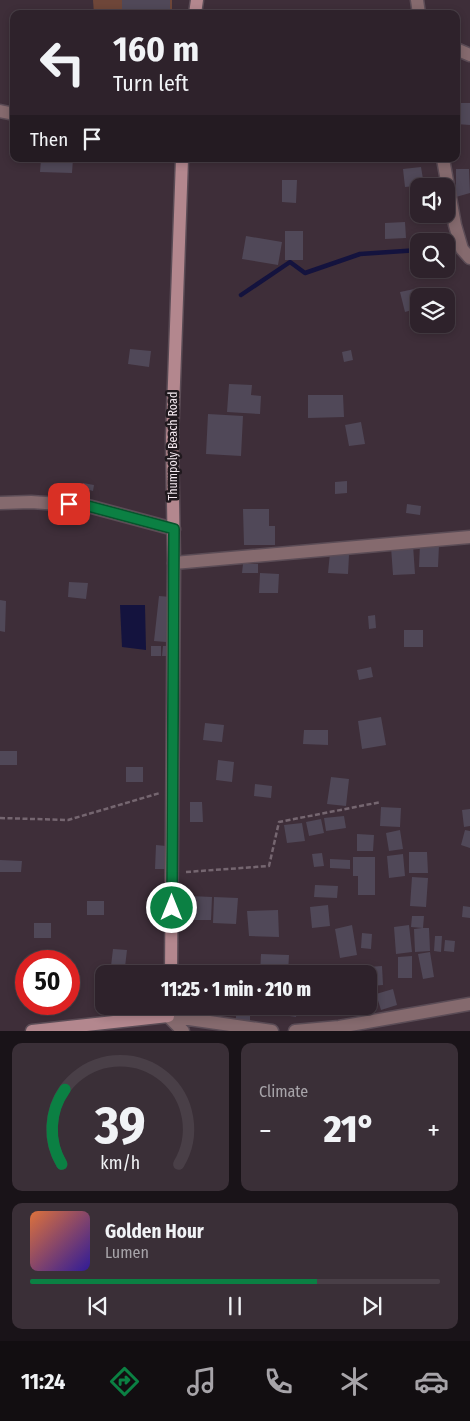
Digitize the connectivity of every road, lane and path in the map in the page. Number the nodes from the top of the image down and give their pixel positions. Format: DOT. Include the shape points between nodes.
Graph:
graph roads {
  1 [pos="182,162"];
  2 [pos="444,162"];
  3 [pos="470,258"];
  4 [pos="0,503"];
  5 [pos="174,529"];
  6 [pos="470,537"];
  7 [pos="174,563"];
  8 [pos="172,789"];
  9 [pos="381,802"];
  10 [pos="0,818"];
  11 [pos="172,874"];
  12 [pos="171,965"];
  13 [pos="470,1004"];
  14 [pos="141,1015"];
  15 [pos="171,1015"];
  16 [pos="189,1015"];
  17 [pos="32,1031"];
  18 [pos="182,1031"];
  19 [pos="272,1031"];
  20 [pos="295,1031"];
  1 -- 5 [label="main road, Thumpoly Beach Road" via="172,438"];
  2 -- 3 [label="street" via="455,225 462,249"];
  4 -- 5 [label="street" via="88,506"];
  5 -- 7 [label="main road, Thumpoly Beach Road"];
  6 -- 7 [label="street"];
  7 -- 8 [label="main road, Thumpoly Beach Road"];
  8 -- 10 [label="path" via="68,820"];
  8 -- 11 [label="main road, Thumpoly Beach Road"];
  9 -- 11 [label="path" via="279,822 269,866"];
  11 -- 12 [label="main road, Thumpoly Beach Road"];
  13 -- 20 [label="street" via="339,1027"];
  14 -- 17 [label="main road"];
  15 -- 18 [label="street"];
  16 -- 19 [label="street"];
}
